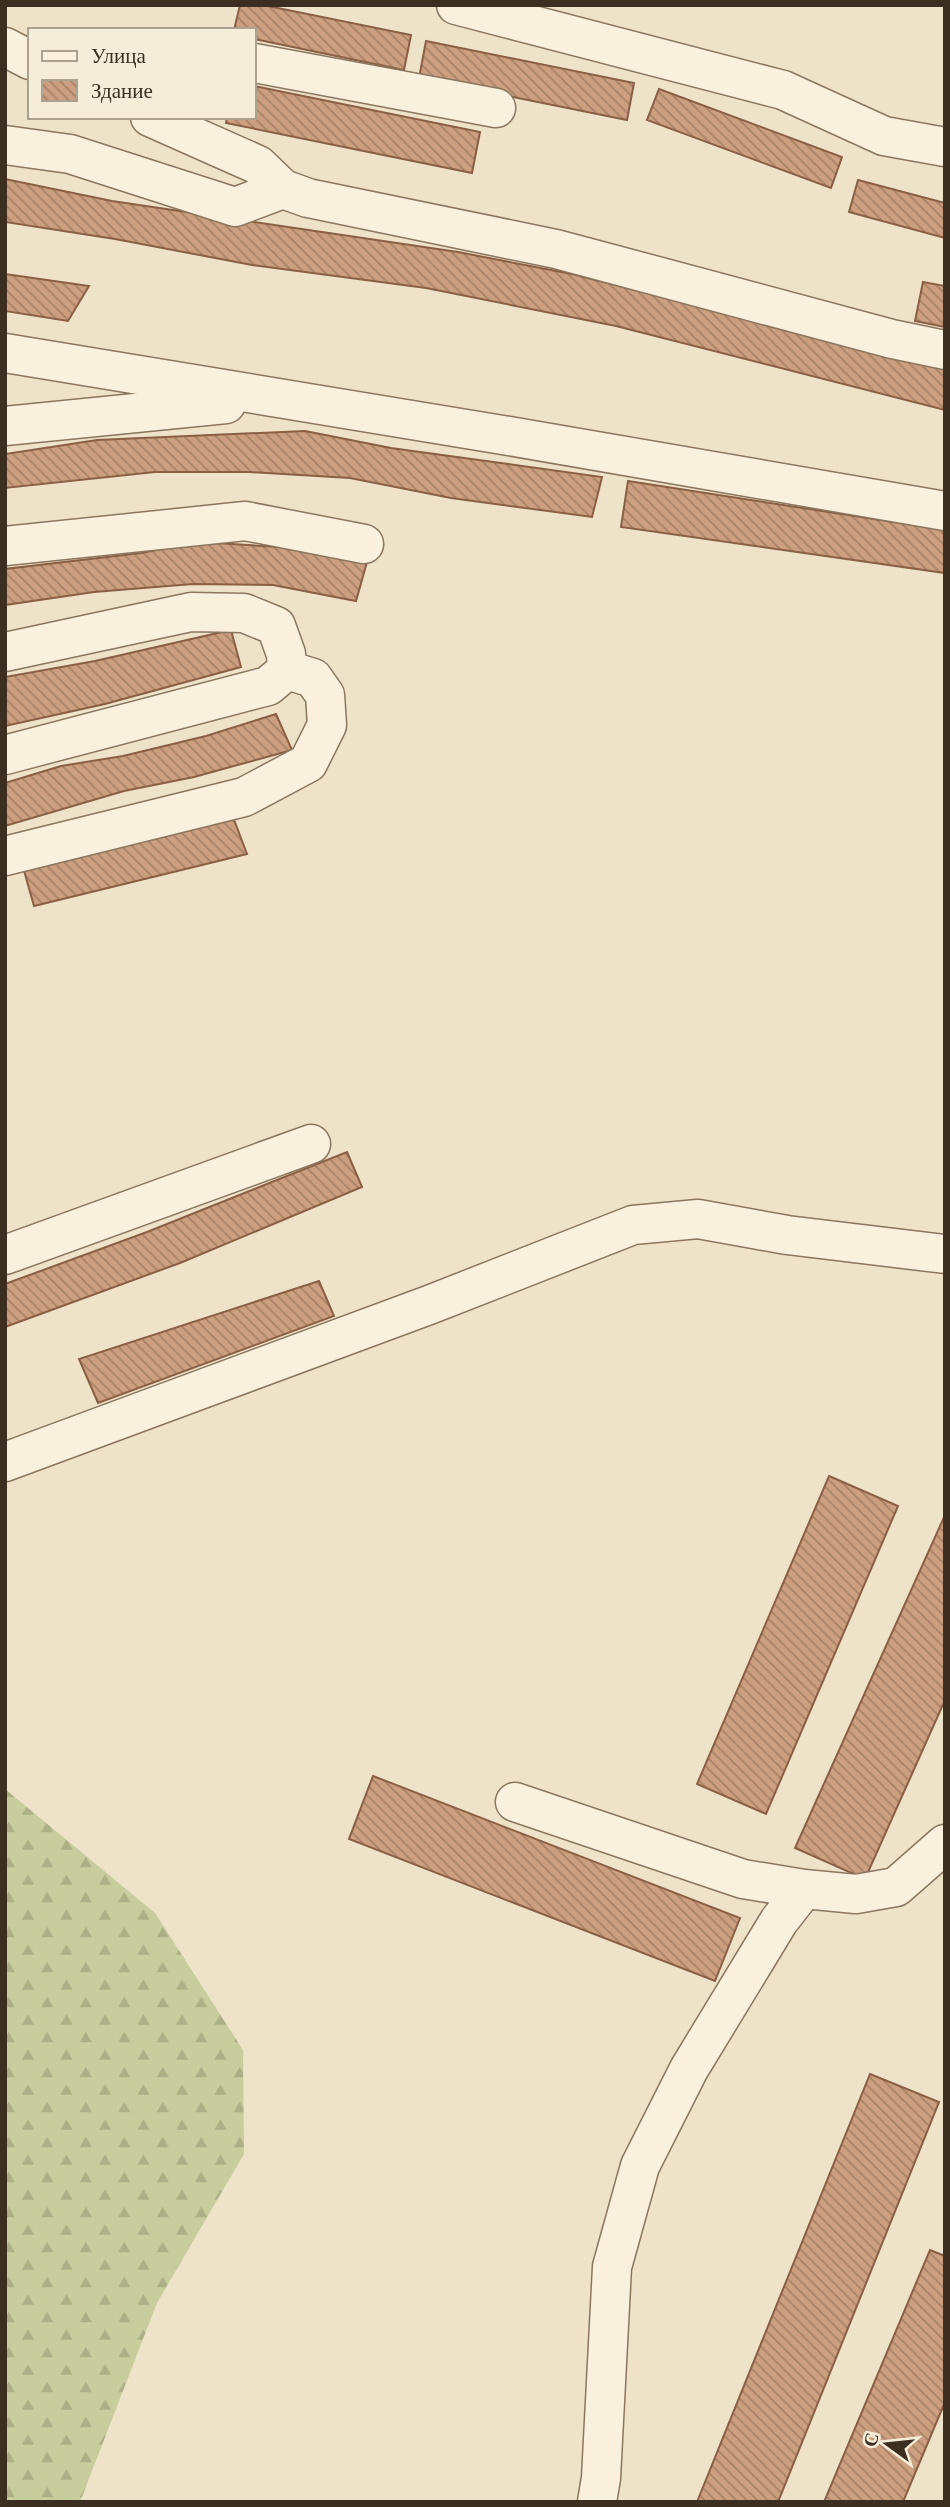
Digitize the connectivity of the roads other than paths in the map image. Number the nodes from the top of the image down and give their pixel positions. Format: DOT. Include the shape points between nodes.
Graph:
graph roads {
  1 [pos="456,5"];
  2 [pos="28,44"];
  3 [pos="5,45"];
  4 [pos="28,59"];
  5 [pos="256,64"];
  6 [pos="496,107"];
  7 [pos="154,119"];
  8 [pos="5,145"];
  9 [pos="945,147"];
  10 [pos="284,189"];
  11 [pos="945,350"];
  12 [pos="5,354"];
  13 [pos="276,400"];
  14 [pos="5,426"];
  15 [pos="945,511"];
  16 [pos="364,544"];
  17 [pos="5,546"];
  18 [pos="5,652"];
  19 [pos="287,670"];
  20 [pos="5,755"];
  21 [pos="5,856"];
  22 [pos="312,1144"];
  23 [pos="945,1254"];
  24 [pos="5,1255"];
  25 [pos="5,1462"];
  26 [pos="515,1802"];
  27 [pos="945,1844"];
  28 [pos="804,1889"];
  29 [pos="597,2502"];
  1 -- 9 [label="street" via="783,90 884,136"];
  2 -- 3 [label="street"];
  3 -- 4 [label="street"];
  5 -- 6 [label="street"];
  7 -- 10 [label="street" via="258,165"];
  8 -- 10 [label="street" via="70,154 235,207"];
  10 -- 11 [label="street" via="308,198 556,248"];
  12 -- 13 [label="street"];
  13 -- 14 [label="street"];
  13 -- 15 [label="street"];
  16 -- 17 [label="street" via="245,521"];
  18 -- 19 [label="street" via="191,612 244,613 276,625"];
  19 -- 20 [label="street" via="268,687"];
  19 -- 21 [label="street" via="313,678 325,695 327,725 308,763 244,797"];
  22 -- 24 [label="street"];
  23 -- 25 [label="street" via="698,1219 633,1225"];
  26 -- 28 [label="street" via="743,1879"];
  27 -- 28 [label="street" via="896,1887 856,1894"];
  28 -- 29 [label="street" via="779,1921 689,2069 640,2166 612,2267"];
}
